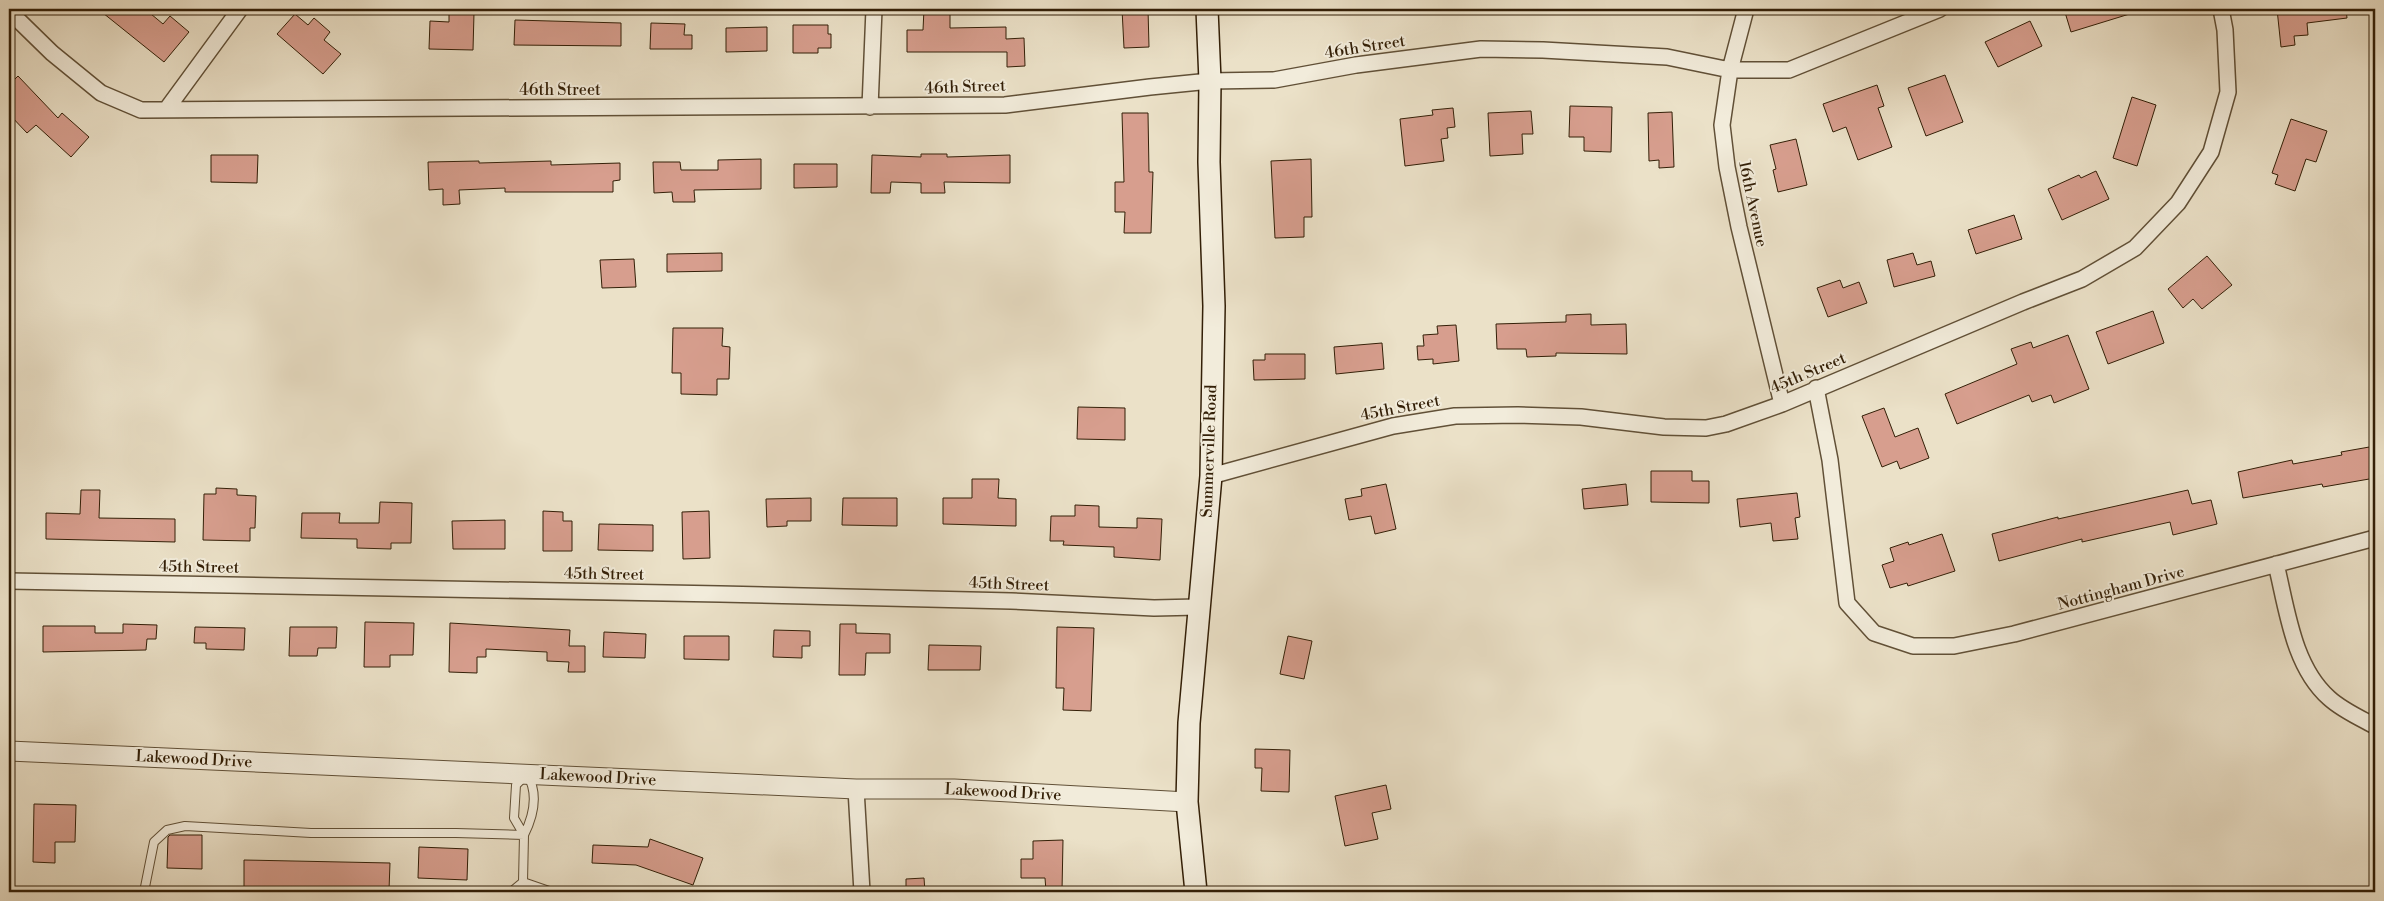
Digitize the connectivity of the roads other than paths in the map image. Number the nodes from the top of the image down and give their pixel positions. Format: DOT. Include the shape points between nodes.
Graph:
graph roads {
  1 [pos="240,9"];
  2 [pos="874,9"];
  3 [pos="1207,9"];
  4 [pos="1746,9"];
  5 [pos="1940,9"];
  6 [pos="2221,9"];
  7 [pos="9,11"];
  8 [pos="1730,70"];
  9 [pos="1210,81"];
  10 [pos="870,107"];
  11 [pos="166,110"];
  12 [pos="1816,388"];
  13 [pos="1782,404"];
  14 [pos="1211,476"];
  15 [pos="2375,538"];
  16 [pos="2276,564"];
  17 [pos="9,581"];
  18 [pos="1198,607"];
  19 [pos="2375,726"];
  20 [pos="9,751"];
  21 [pos="527,774"];
  22 [pos="856,789"];
  23 [pos="1188,802"];
  24 [pos="524,835"];
  25 [pos="523,882"];
  26 [pos="144,892"];
  27 [pos="511,892"];
  28 [pos="552,892"];
  29 [pos="862,892"];
  30 [pos="1196,892"];
  1 -- 11 [label="street"];
  2 -- 10 [label="street"];
  3 -- 9 [label="main road, Summerville Road"];
  4 -- 8 [label="street, 16th Avenue"];
  5 -- 8 [label="street, 46th Street" via="1789,70"];
  6 -- 12 [label="street, 45th Street" via="2228,92 2211,152 2178,203 2135,248 2082,279"];
  7 -- 11 [label="street, 46th Street" via="52,53 101,93 141,110"];
  8 -- 9 [label="street, 46th Street" via="1667,57 1481,49 1356,65 1274,80"];
  8 -- 13 [label="street, 16th Avenue" via="1722,125 1727,166"];
  9 -- 10 [label="street, 46th Street" via="1005,104"];
  9 -- 14 [label="main road, Summerville Road" via="1214,306"];
  10 -- 11 [label="street, 46th Street"];
  12 -- 13 [label="street, 45th Street"];
  12 -- 16 [label="street, Nottingham Drive" via="1830,460 1847,604 1874,634 1913,646 1954,646 2014,634"];
  13 -- 14 [label="street, 45th Street" via="1706,428 1664,427 1581,417 1454,416 1384,428"];
  14 -- 18 [label="main road, Summerville Road"];
  15 -- 16 [label="street, Nottingham Drive"];
  16 -- 19 [label="street" via="2304,667 2329,698"];
  17 -- 18 [label="street, 45th Street" via="720,594"];
  18 -- 23 [label="main road, Summerville Road" via="1189,723"];
  20 -- 21 [label="street, Lakewood Drive"];
  21 -- 22 [label="street, Lakewood Drive"];
  21 -- 24 [label="lane" via="534,786 533,818"];
  21 -- 24 [label="lane" via="516,786 514,818"];
  22 -- 23 [label="street, Lakewood Drive" via="954,789"];
  22 -- 29 [label="street"];
  23 -- 30 [label="main road, Summerville Road"];
  24 -- 25 [label="lane"];
  24 -- 26 [label="lane" via="310,833 185,826 167,830 154,842"];
  25 -- 27 [label="lane"];
  25 -- 28 [label="lane"];
}
